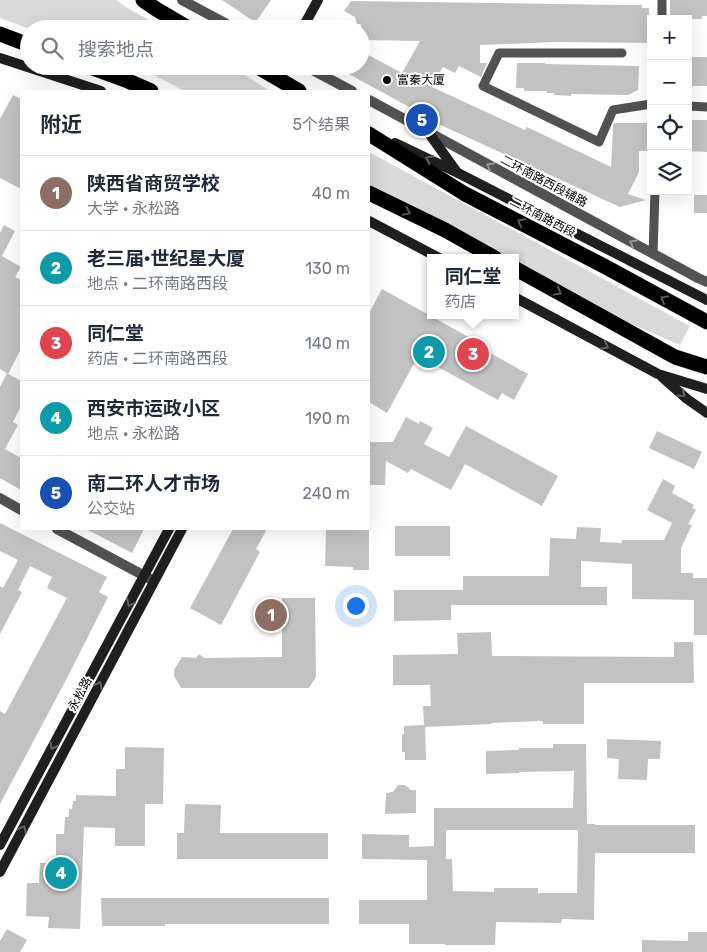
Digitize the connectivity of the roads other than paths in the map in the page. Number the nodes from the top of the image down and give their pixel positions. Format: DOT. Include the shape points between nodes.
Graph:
graph roads {
  1 [pos="144,0"];
  2 [pos="182,0"];
  3 [pos="318,0"];
  4 [pos="662,0"];
  5 [pos="662,15"];
  6 [pos="175,20"];
  7 [pos="219,20"];
  8 [pos="307,20"];
  9 [pos="0,34"];
  10 [pos="20,42"];
  11 [pos="622,53"];
  12 [pos="0,58"];
  13 [pos="20,65"];
  14 [pos="52,75"];
  15 [pos="112,75"];
  16 [pos="271,75"];
  17 [pos="322,75"];
  18 [pos="97,90"];
  19 [pos="149,90"];
  20 [pos="297,90"];
  21 [pos="350,90"];
  22 [pos="370,101"];
  23 [pos="647,105"];
  24 [pos="692,106"];
  25 [pos="707,108"];
  26 [pos="370,132"];
  27 [pos="428,132"];
  28 [pos="370,133"];
  29 [pos="458,173"];
  30 [pos="370,193"];
  31 [pos="655,195"];
  32 [pos="370,222"];
  33 [pos="431,254"];
  34 [pos="488,254"];
  35 [pos="653,254"];
  36 [pos="519,271"];
  37 [pos="707,282"];
  38 [pos="519,300"];
  39 [pos="707,300"];
  40 [pos="707,322"];
  41 [pos="707,367"];
  42 [pos="658,374"];
  43 [pos="707,389"];
  44 [pos="707,413"];
  45 [pos="0,498"];
  46 [pos="20,509"];
  47 [pos="59,530"];
  48 [pos="168,530"];
  49 [pos="181,530"];
  50 [pos="144,576"];
  51 [pos="154,581"];
  52 [pos="0,845"];
  53 [pos="0,872"];
  1 -- 6 [label="highway"];
  2 -- 7 [label="street"];
  3 -- 8 [label="street"];
  4 -- 5 [label="lane"];
  9 -- 10 [label="highway"];
  11 -- 23 [label="lane" via="499,53 483,86 599,142 613,110"];
  12 -- 13 [label="street"];
  14 -- 18 [label="street"];
  15 -- 19 [label="highway"];
  16 -- 20 [label="highway"];
  17 -- 21 [label="street"];
  22 -- 27 [label="street, 二环南路西段辅路"];
  24 -- 25 [label="lane"];
  29 -- 26 [label="street, 二环南路西段, one-way"];
  27 -- 29 [label="street"];
  35 -- 27 [label="street, 二环南路西段辅路, one-way"];
  40 -- 28 [label="highway, 二环南路西段, one-way" via="466,194"];
  29 -- 39 [label="street, 二环南路西段"];
  30 -- 34 [label="highway, one-way"];
  31 -- 35 [label="lane"];
  32 -- 33 [label="street"];
  35 -- 37 [label="street, 二环南路西段辅路"];
  36 -- 41 [label="highway, one-way" via="675,357"];
  38 -- 42 [label="street, one-way"];
  42 -- 43 [label="street"];
  42 -- 44 [label="street, one-way"];
  45 -- 46 [label="street"];
  47 -- 50 [label="street"];
  48 -- 50 [label="street, 永松路"];
  49 -- 51 [label="street, 永松路"];
  50 -- 51 [label="street"];
  50 -- 52 [label="street, 永松路, one-way"];
  53 -- 51 [label="street, 永松路, one-way"];
}
